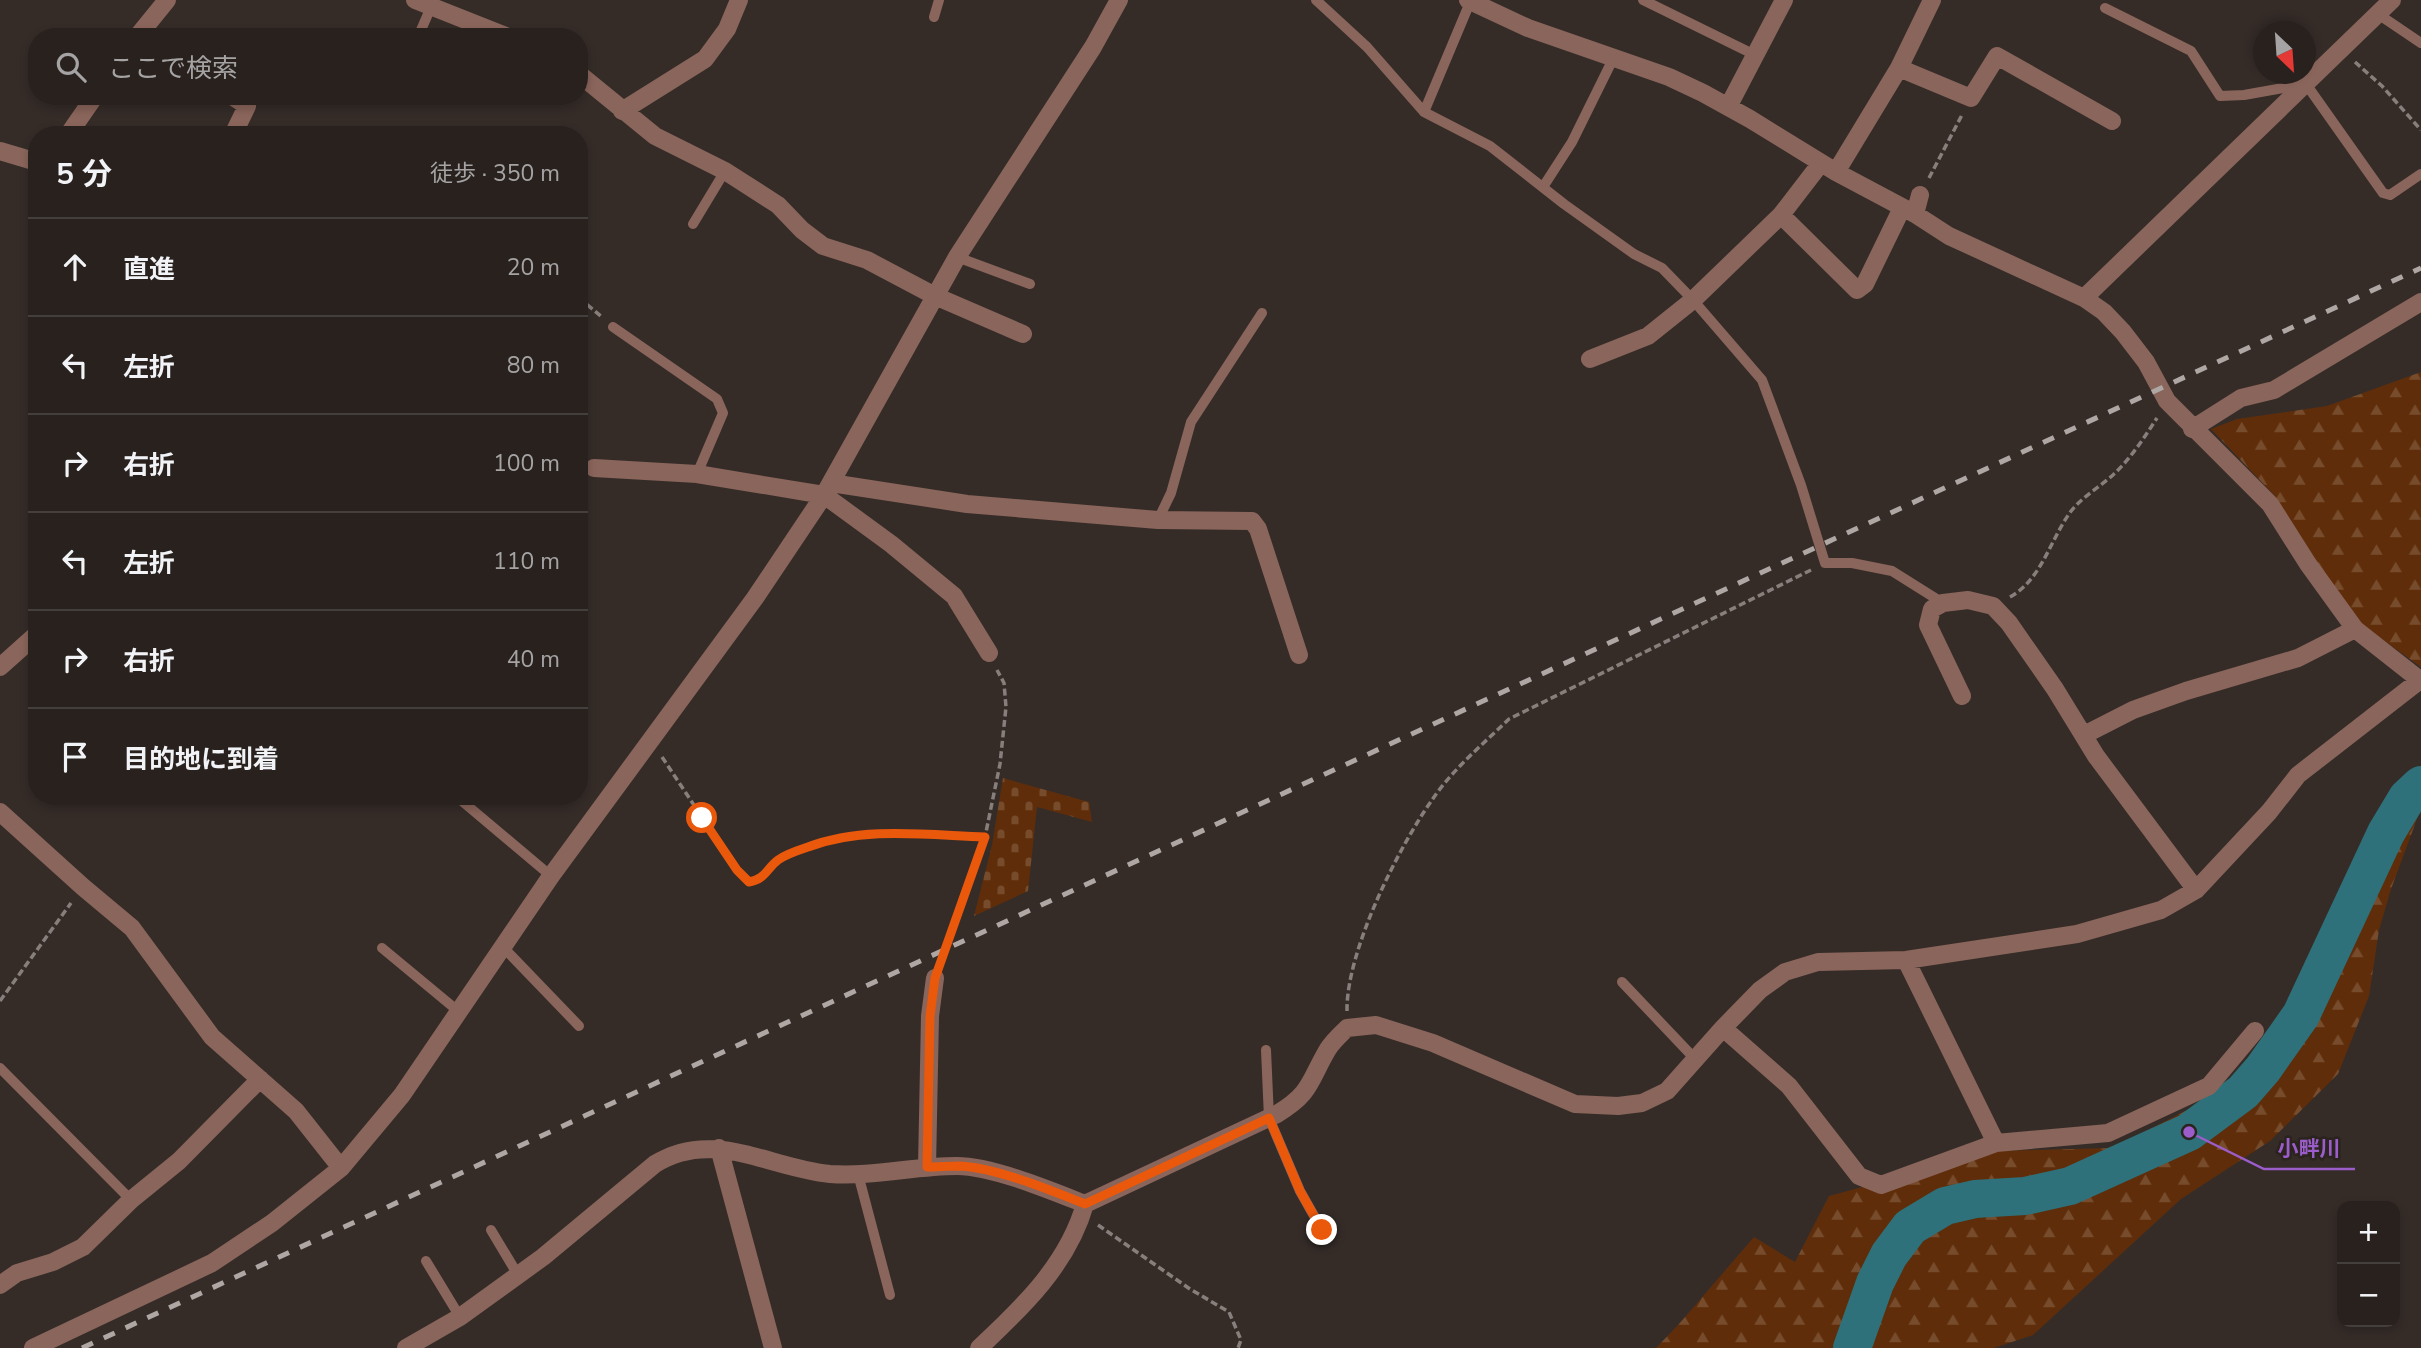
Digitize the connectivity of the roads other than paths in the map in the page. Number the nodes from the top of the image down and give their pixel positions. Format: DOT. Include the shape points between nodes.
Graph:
graph roads {
  1 [pos="167,0"];
  2 [pos="739,0"];
  3 [pos="939,0"];
  4 [pos="1119,0"];
  5 [pos="1316,0"];
  6 [pos="1470,0"];
  7 [pos="1643,0"];
  8 [pos="1784,0"];
  9 [pos="1932,0"];
  10 [pos="2392,0"];
  11 [pos="423,3"];
  12 [pos="2105,8"];
  13 [pos="2378,14"];
  14 [pos="934,17"];
  15 [pos="144,28"];
  16 [pos="419,28"];
  17 [pos="486,28"];
  18 [pos="2421,43"];
  19 [pos="1755,55"];
  20 [pos="1614,59"];
  21 [pos="1899,68"];
  22 [pos="2316,74"];
  23 [pos="588,82"];
  24 [pos="2306,84"];
  25 [pos="89,105"];
  26 [pos="246,105"];
  27 [pos="1728,107"];
  28 [pos="622,111"];
  29 [pos="1424,112"];
  30 [pos="2112,121"];
  31 [pos="74,126"];
  32 [pos="237,126"];
  33 [pos="0,151"];
  34 [pos="28,159"];
  35 [pos="1828,167"];
  36 [pos="726,171"];
  37 [pos="2421,174"];
  38 [pos="1543,187"];
  39 [pos="1920,195"];
  40 [pos="1909,211"];
  41 [pos="1781,215"];
  42 [pos="693,224"];
  43 [pos="957,257"];
  44 [pos="1030,284"];
  45 [pos="935,296"];
  46 [pos="2084,298"];
  47 [pos="1693,300"];
  48 [pos="2421,302"];
  49 [pos="1262,313"];
  50 [pos="613,327"];
  51 [pos="1023,334"];
  52 [pos="1590,359"];
  53 [pos="2192,429"];
  54 [pos="594,468"];
  55 [pos="697,474"];
  56 [pos="828,489"];
  57 [pos="1158,520"];
  58 [pos="1943,603"];
  59 [pos="2355,629"];
  60 [pos="28,642"];
  61 [pos="989,653"];
  62 [pos="1299,655"];
  63 [pos="0,667"];
  64 [pos="2420,680"];
  65 [pos="1962,696"];
  66 [pos="2084,735"];
  67 [pos="467,805"];
  68 [pos="0,812"];
  69 [pos="551,876"];
  70 [pos="2196,890"];
  71 [pos="502,946"];
  72 [pos="382,947"];
  73 [pos="1906,960"];
  74 [pos="935,978"];
  75 [pos="1622,982"];
  76 [pos="458,1012"];
  77 [pos="579,1026"];
  78 [pos="1723,1028"];
  79 [pos="2256,1031"];
  80 [pos="1266,1050"];
  81 [pos="1696,1060"];
  82 [pos="0,1068"];
  83 [pos="260,1079"];
  84 [pos="1269,1118"];
  85 [pos="1996,1143"];
  86 [pos="719,1148"];
  87 [pos="927,1167"];
  88 [pos="341,1168"];
  89 [pos="858,1174"];
  90 [pos="131,1200"];
  91 [pos="1083,1209"];
  92 [pos="491,1230"];
  93 [pos="1322,1230"];
  94 [pos="426,1261"];
  95 [pos="518,1275"];
  96 [pos="0,1285"];
  97 [pos="890,1295"];
  98 [pos="460,1317"];
  99 [pos="33,1348"];
  100 [pos="406,1348"];
  101 [pos="773,1348"];
  102 [pos="979,1348"];
  1 -- 15 [label="street"];
  2 -- 28 [label="street" via="727,29 705,59"];
  3 -- 14 [label="lane"];
  4 -- 43 [label="street"];
  5 -- 29 [label="lane" via="1367,47"];
  6 -- 20 [label="street" via="1528,28"];
  6 -- 29 [label="lane"];
  7 -- 19 [label="lane"];
  8 -- 19 [label="street"];
  9 -- 21 [label="street"];
  10 -- 13 [label="street"];
  11 -- 16 [label="lane"];
  11 -- 17 [label="street"];
  12 -- 24 [label="lane" via="2191,51 2220,96"];
  13 -- 18 [label="lane"];
  13 -- 22 [label="street"];
  19 -- 27 [label="street"];
  20 -- 27 [label="street" via="1669,78"];
  20 -- 38 [label="lane" via="1572,142"];
  21 -- 30 [label="street" via="1971,99 1997,56"];
  21 -- 35 [label="street"];
  23 -- 28 [label="street"];
  24 -- 37 [label="lane" via="2383,193 2390,195"];
  24 -- 46 [label="street"];
  25 -- 31 [label="street"];
  26 -- 32 [label="street"];
  27 -- 35 [label="street"];
  28 -- 36 [label="street" via="655,136"];
  29 -- 38 [label="lane" via="1490,146"];
  33 -- 34 [label="street"];
  35 -- 40 [label="street"];
  35 -- 41 [label="street"];
  36 -- 42 [label="lane"];
  36 -- 45 [label="street" via="778,205 822,246 867,260"];
  38 -- 47 [label="lane" via="1634,254 1662,268"];
  39 -- 40 [label="street"];
  40 -- 41 [label="street" via="1857,290"];
  40 -- 46 [label="street" via="1949,236"];
  41 -- 47 [label="street"];
  43 -- 44 [label="lane"];
  43 -- 45 [label="street"];
  45 -- 51 [label="street"];
  45 -- 56 [label="street"];
  46 -- 53 [label="street" via="2123,332 2167,401"];
  47 -- 52 [label="street" via="1648,336"];
  47 -- 58 [label="lane" via="1762,380 1825,563 1892,571"];
  48 -- 53 [label="street" via="2274,390 2241,398"];
  49 -- 57 [label="lane" via="1191,422 1171,493"];
  50 -- 55 [label="lane" via="717,399 723,413"];
  53 -- 59 [label="street" via="2270,504"];
  54 -- 55 [label="street"];
  55 -- 56 [label="street"];
  56 -- 57 [label="street"];
  56 -- 61 [label="street" via="954,596"];
  56 -- 69 [label="street" via="755,598"];
  57 -- 62 [label="street" via="1252,521"];
  58 -- 65 [label="street" via="1932,609 1928,625"];
  58 -- 66 [label="street" via="1968,600 1993,606"];
  59 -- 64 [label="street"];
  59 -- 66 [label="street" via="2298,659 2186,691 2133,710"];
  60 -- 63 [label="street"];
  64 -- 70 [label="street" via="2298,775"];
  66 -- 70 [label="street"];
  67 -- 69 [label="lane"];
  68 -- 83 [label="street" via="132,928 212,1037"];
  69 -- 71 [label="street"];
  70 -- 73 [label="street" via="2161,910 2077,934"];
  71 -- 76 [label="street"];
  71 -- 77 [label="lane"];
  72 -- 76 [label="lane"];
  73 -- 78 [label="street" via="1818,962 1785,972"];
  73 -- 85 [label="street"];
  74 -- 87 [label="street"];
  75 -- 81 [label="lane"];
  76 -- 88 [label="street" via="402,1095"];
  78 -- 81 [label="street"];
  78 -- 85 [label="street" via="1789,1086 1859,1176 1881,1185"];
  79 -- 85 [label="street" via="2208,1086 2108,1133"];
  80 -- 84 [label="lane"];
  81 -- 84 [label="street" via="1667,1091 1642,1103 1575,1104 1433,1043 1376,1025 1347,1028 1329,1046 1309,1087 1295,1103"];
  82 -- 90 [label="lane"];
  83 -- 88 [label="street" via="296,1111"];
  83 -- 90 [label="street" via="179,1161"];
  84 -- 91 [label="street"];
  84 -- 93 [label="lane"];
  86 -- 89 [label="street" via="825,1173"];
  86 -- 95 [label="street" via="670,1154 654,1164"];
  86 -- 101 [label="street"];
  87 -- 89 [label="street"];
  87 -- 91 [label="street" via="980,1170 1058,1193"];
  88 -- 99 [label="street" via="212,1263"];
  89 -- 97 [label="lane"];
  90 -- 96 [label="street" via="83,1247"];
  91 -- 102 [label="street" via="1061,1258 1023,1307"];
  92 -- 95 [label="lane"];
  94 -- 98 [label="lane"];
  95 -- 98 [label="street"];
  98 -- 100 [label="street"];
}
